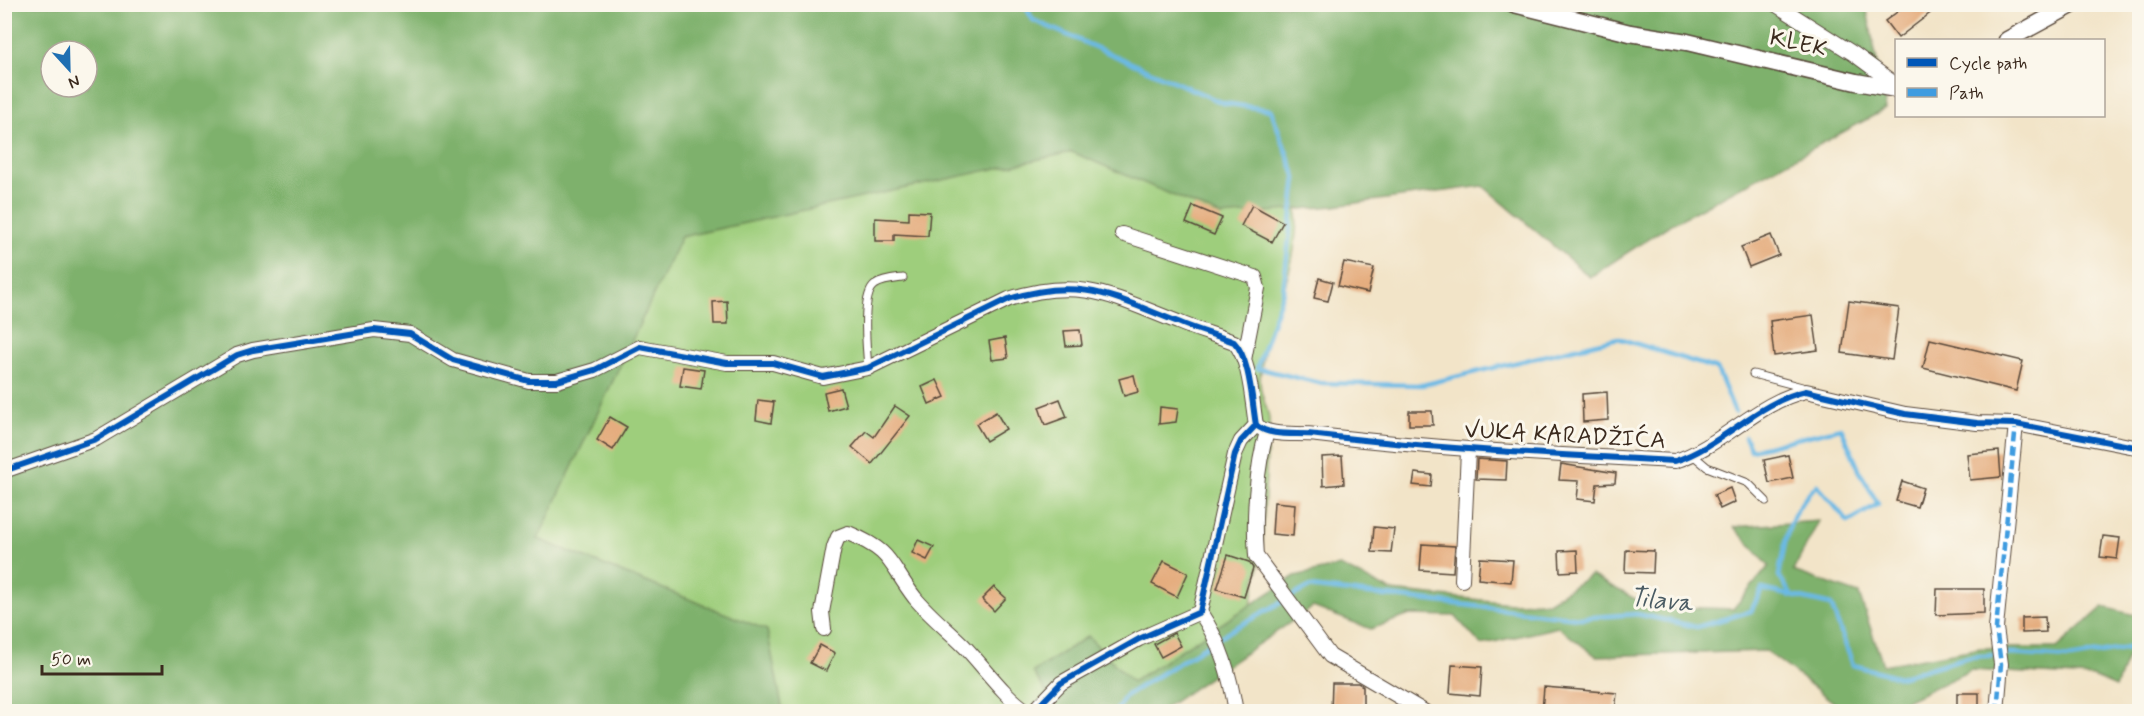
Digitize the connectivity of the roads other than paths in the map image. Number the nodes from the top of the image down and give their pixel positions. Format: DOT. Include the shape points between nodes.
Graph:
graph roads {
  1 [pos="1514,4"];
  2 [pos="1775,4"];
  3 [pos="2074,4"];
  4 [pos="2009,39"];
  5 [pos="1895,86"];
  6 [pos="1895,87"];
  7 [pos="1122,234"];
  8 [pos="903,278"];
  9 [pos="1244,360"];
  10 [pos="868,368"];
  11 [pos="1753,374"];
  12 [pos="1806,391"];
  13 [pos="2016,424"];
  14 [pos="1261,428"];
  15 [pos="2139,448"];
  16 [pos="1468,451"];
  17 [pos="1692,455"];
  18 [pos="4,471"];
  19 [pos="1766,501"];
  20 [pos="1462,580"];
  21 [pos="1200,612"];
  22 [pos="824,629"];
  23 [pos="2000,695"];
  24 [pos="1031,711"];
  25 [pos="1236,711"];
  26 [pos="1425,711"];
  27 [pos="1997,711"];
  28 [pos="2005,711"];
  1 -- 6 [label="street, KLEK" via="1630,33"];
  2 -- 5 [label="street, KLEK" via="1854,54"];
  3 -- 4 [label="street"];
  7 -- 9 [label="street" via="1255,278 1258,288"];
  8 -- 10 [label="lane" via="875,284 870,291"];
  9 -- 10 [label="street" via="1234,342 1138,304 1107,293 1059,288 1009,299"];
  9 -- 14 [label="street"];
  10 -- 18 [label="street" via="823,377 773,363 727,363 640,347 595,370 557,381 529,381 453,360 410,334 374,330 237,355 96,439"];
  11 -- 12 [label="lane"];
  12 -- 13 [label="street" via="1905,414"];
  12 -- 17 [label="street, VUKA KARADŽIĆA" via="1769,406"];
  13 -- 15 [label="street"];
  13 -- 23 [label="street" via="1996,628"];
  14 -- 16 [label="street, VUKA KARADŽIĆA"];
  14 -- 21 [label="street" via="1241,441 1235,454"];
  14 -- 26 [label="street" via="1256,556 1330,656"];
  16 -- 17 [label="street, VUKA KARADŽIĆA" via="1675,461"];
  16 -- 20 [label="street"];
  17 -- 19 [label="lane" via="1707,467 1748,483"];
  21 -- 24 [label="street" via="1139,639 1061,683"];
  21 -- 25 [label="street" via="1221,649"];
  22 -- 24 [label="street" via="822,612 834,547 838,537 848,532 889,556 914,597 933,618 1012,700"];
  23 -- 27 [label="street"];
  23 -- 28 [label="street"];
}
